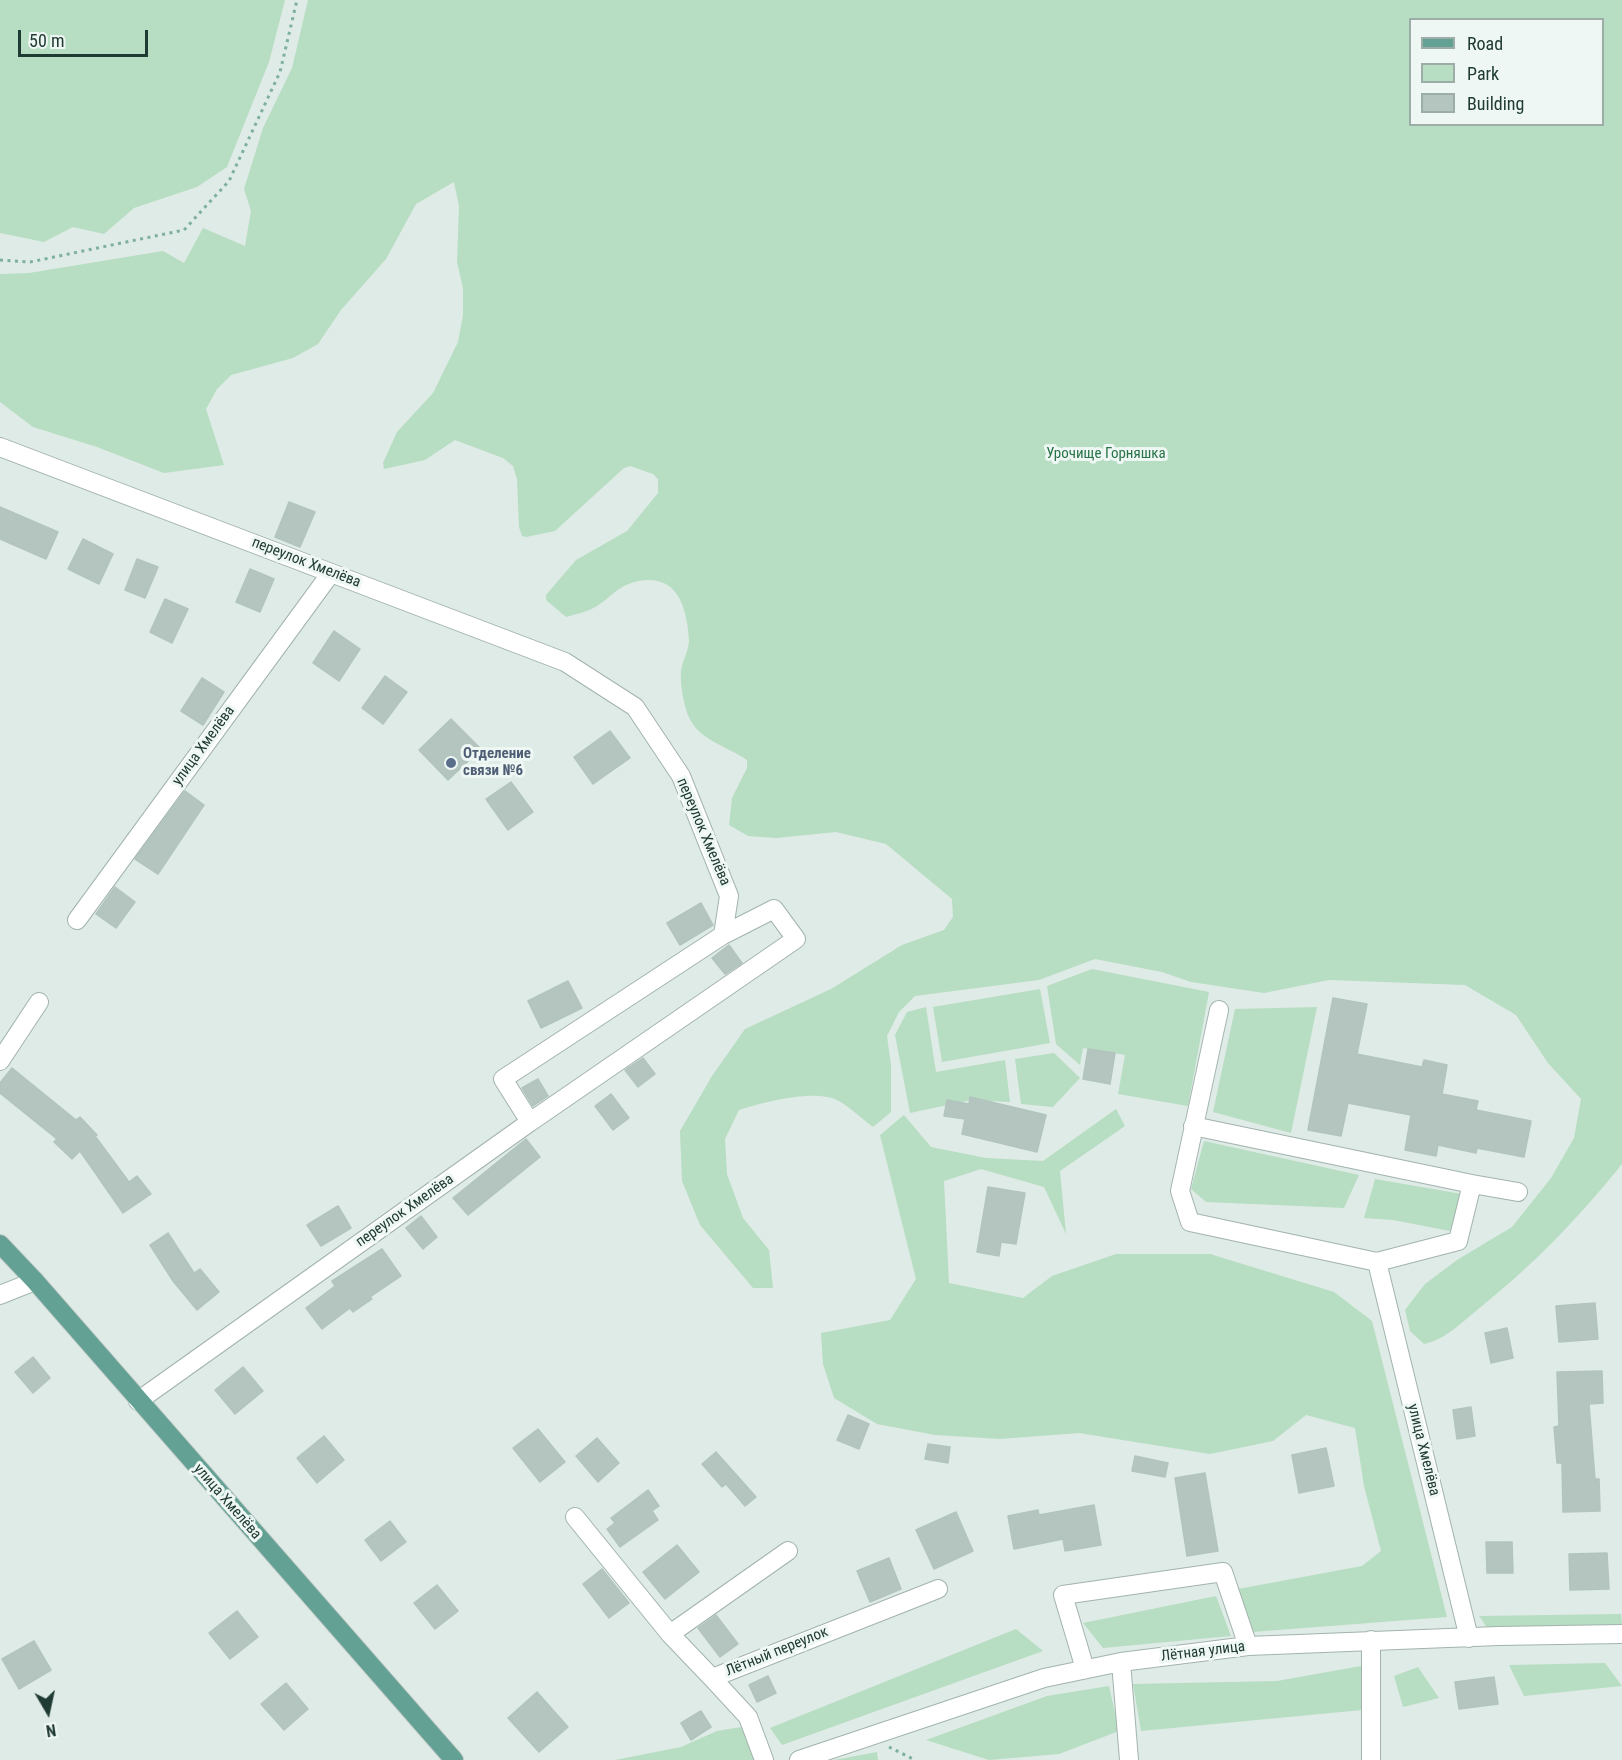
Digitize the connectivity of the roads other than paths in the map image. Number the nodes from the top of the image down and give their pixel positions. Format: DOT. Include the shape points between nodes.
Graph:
graph roads {
  1 [pos="0,447"];
  2 [pos="331,573"];
  3 [pos="77,920"];
  4 [pos="723,935"];
  5 [pos="39,1002"];
  6 [pos="1219,1010"];
  7 [pos="0,1061"];
  8 [pos="530,1122"];
  9 [pos="1193,1126"];
  10 [pos="1472,1185"];
  11 [pos="1518,1192"];
  12 [pos="0,1244"];
  13 [pos="1377,1262"];
  14 [pos="35,1281"];
  15 [pos="0,1295"];
  16 [pos="138,1401"];
  17 [pos="575,1517"];
  18 [pos="788,1551"];
  19 [pos="938,1589"];
  20 [pos="670,1634"];
  21 [pos="1622,1634"];
  22 [pos="1469,1638"];
  23 [pos="1371,1640"];
  24 [pos="1248,1646"];
  25 [pos="1121,1662"];
  26 [pos="1084,1669"];
  27 [pos="712,1678"];
  28 [pos="454,1760"];
  29 [pos="764,1760"];
  30 [pos="799,1760"];
  31 [pos="1129,1760"];
  32 [pos="1371,1760"];
  1 -- 2 [label="street, переулок Хмелёва"];
  2 -- 3 [label="street, улица Хмелёва"];
  2 -- 4 [label="street, переулок Хмелёва" via="565,662 635,707 681,776 729,896"];
  4 -- 8 [label="street" via="503,1079"];
  4 -- 8 [label="street, переулок Хмелёва" via="774,909 796,939"];
  5 -- 7 [label="street"];
  6 -- 9 [label="street"];
  8 -- 16 [label="street, переулок Хмелёва"];
  9 -- 10 [label="street"];
  9 -- 13 [label="street" via="1180,1191 1190,1222"];
  10 -- 11 [label="street"];
  10 -- 13 [label="street" via="1458,1240"];
  12 -- 14 [label="main road, улица Хмелёва"];
  13 -- 22 [label="street, улица Хмелёва"];
  14 -- 15 [label="street"];
  14 -- 16 [label="main road, улица Хмелёва"];
  16 -- 28 [label="main road, улица Хмелёва"];
  17 -- 20 [label="street, Лётный переулок"];
  18 -- 20 [label="street"];
  19 -- 27 [label="street, Лётный переулок"];
  20 -- 27 [label="street, Лётный переулок"];
  21 -- 22 [label="street, Лётная улица"];
  22 -- 23 [label="street, Лётная улица"];
  23 -- 24 [label="street, Лётная улица"];
  23 -- 32 [label="street"];
  24 -- 25 [label="street, Лётная улица"];
  24 -- 26 [label="street" via="1223,1572 1063,1595"];
  25 -- 26 [label="street, Лётная улица"];
  25 -- 31 [label="street"];
  26 -- 30 [label="street, Лётная улица" via="1044,1678"];
  27 -- 29 [label="street" via="748,1717"];
}
